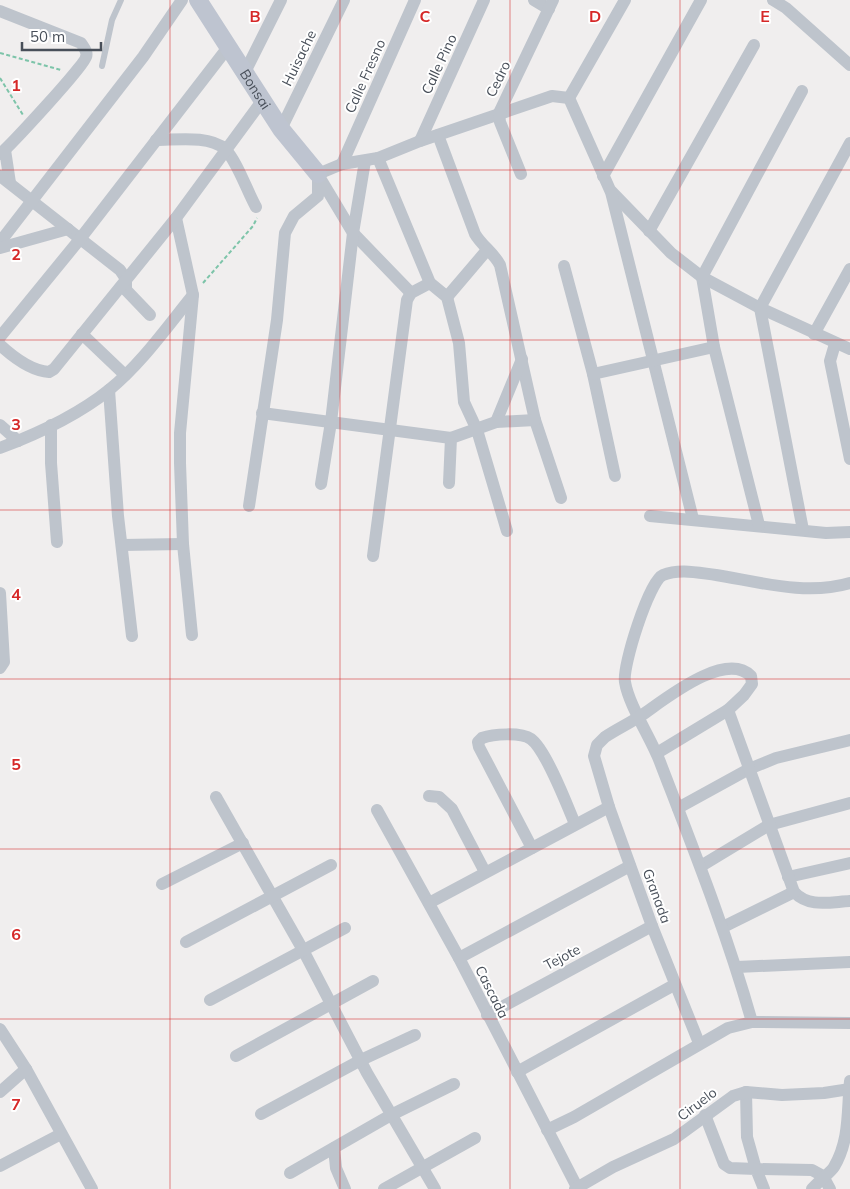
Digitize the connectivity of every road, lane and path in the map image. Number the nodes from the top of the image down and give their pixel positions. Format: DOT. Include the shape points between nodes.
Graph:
graph roads {
  1 [pos="121,0"];
  2 [pos="182,0"];
  3 [pos="281,0"];
  4 [pos="344,0"];
  5 [pos="415,0"];
  6 [pos="484,0"];
  7 [pos="534,0"];
  8 [pos="625,0"];
  9 [pos="701,0"];
  10 [pos="773,0"];
  11 [pos="202,2"];
  12 [pos="551,4"];
  13 [pos="0,11"];
  14 [pos="754,45"];
  15 [pos="229,46"];
  16 [pos="0,53"];
  17 [pos="850,65"];
  18 [pos="102,66"];
  19 [pos="245,72"];
  20 [pos="76,74"];
  21 [pos="0,78"];
  22 [pos="802,91"];
  23 [pos="569,98"];
  24 [pos="262,102"];
  25 [pos="499,113"];
  26 [pos="28,123"];
  27 [pos="281,130"];
  28 [pos="438,135"];
  29 [pos="156,140"];
  30 [pos="420,141"];
  31 [pos="850,143"];
  32 [pos="225,150"];
  33 [pos="2,152"];
  34 [pos="378,158"];
  35 [pos="365,161"];
  36 [pos="342,164"];
  37 [pos="318,174"];
  38 [pos="521,174"];
  39 [pos="603,176"];
  40 [pos="5,179"];
  41 [pos="610,190"];
  42 [pos="32,201"];
  43 [pos="256,207"];
  44 [pos="176,218"];
  45 [pos="68,229"];
  46 [pos="649,231"];
  47 [pos="353,233"];
  48 [pos="80,238"];
  49 [pos="0,242"];
  50 [pos="0,248"];
  51 [pos="487,250"];
  52 [pos="564,266"];
  53 [pos="850,269"];
  54 [pos="702,277"];
  55 [pos="126,279"];
  56 [pos="430,283"];
  57 [pos="411,292"];
  58 [pos="193,295"];
  59 [pos="447,297"];
  60 [pos="760,308"];
  61 [pos="150,315"];
  62 [pos="82,334"];
  63 [pos="814,334"];
  64 [pos="0,337"];
  65 [pos="836,344"];
  66 [pos="0,345"];
  67 [pos="714,347"];
  68 [pos="850,349"];
  69 [pos="522,359"];
  70 [pos="655,361"];
  71 [pos="593,374"];
  72 [pos="125,375"];
  73 [pos="109,390"];
  74 [pos="262,414"];
  75 [pos="535,420"];
  76 [pos="331,422"];
  77 [pos="496,422"];
  78 [pos="0,425"];
  79 [pos="51,425"];
  80 [pos="389,430"];
  81 [pos="477,430"];
  82 [pos="450,438"];
  83 [pos="18,441"];
  84 [pos="0,448"];
  85 [pos="850,459"];
  86 [pos="615,476"];
  87 [pos="450,483"];
  88 [pos="321,484"];
  89 [pos="561,498"];
  90 [pos="249,506"];
  91 [pos="650,516"];
  92 [pos="693,519"];
  93 [pos="759,525"];
  94 [pos="803,530"];
  95 [pos="507,531"];
  96 [pos="850,532"];
  97 [pos="57,542"];
  98 [pos="183,544"];
  99 [pos="122,545"];
  100 [pos="373,556"];
  101 [pos="850,582"];
  102 [pos="0,601"];
  103 [pos="192,635"];
  104 [pos="132,636"];
  105 [pos="0,668"];
  106 [pos="728,710"];
  107 [pos="639,716"];
  108 [pos="850,740"];
  109 [pos="657,754"];
  110 [pos="748,769"];
  111 [pos="428,796"];
  112 [pos="216,797"];
  113 [pos="850,803"];
  114 [pos="609,807"];
  115 [pos="678,808"];
  116 [pos="377,810"];
  117 [pos="576,824"];
  118 [pos="769,824"];
  119 [pos="243,843"];
  120 [pos="532,848"];
  121 [pos="850,863"];
  122 [pos="331,865"];
  123 [pos="630,866"];
  124 [pos="701,866"];
  125 [pos="485,872"];
  126 [pos="788,877"];
  127 [pos="162,884"];
  128 [pos="794,892"];
  129 [pos="272,896"];
  130 [pos="850,901"];
  131 [pos="429,903"];
  132 [pos="652,926"];
  133 [pos="723,927"];
  134 [pos="345,928"];
  135 [pos="186,942"];
  136 [pos="303,950"];
  137 [pos="459,958"];
  138 [pos="850,962"];
  139 [pos="737,967"];
  140 [pos="373,981"];
  141 [pos="674,985"];
  142 [pos="210,1000"];
  143 [pos="331,1003"];
  144 [pos="487,1015"];
  145 [pos="752,1022"];
  146 [pos="850,1023"];
  147 [pos="0,1029"];
  148 [pos="414,1035"];
  149 [pos="699,1043"];
  150 [pos="236,1056"];
  151 [pos="361,1060"];
  152 [pos="26,1069"];
  153 [pos="517,1072"];
  154 [pos="454,1084"];
  155 [pos="850,1087"];
  156 [pos="0,1092"];
  157 [pos="746,1092"];
  158 [pos="261,1114"];
  159 [pos="391,1115"];
  160 [pos="705,1115"];
  161 [pos="547,1130"];
  162 [pos="61,1134"];
  163 [pos="475,1138"];
  164 [pos="334,1148"];
  165 [pos="0,1166"];
  166 [pos="422,1168"];
  167 [pos="756,1169"];
  168 [pos="290,1173"];
  169 [pos="823,1176"];
  170 [pos="89,1188"];
  171 [pos="576,1188"];
  172 [pos="346,1189"];
  173 [pos="384,1189"];
  174 [pos="435,1189"];
  175 [pos="764,1189"];
  176 [pos="812,1189"];
  177 [pos="830,1189"];
  1 -- 18 [label="lane" via="112,20"];
  2 -- 42 [label="street" via="143,57"];
  3 -- 19 [label="street"];
  4 -- 27 [label="street, Huisache"];
  5 -- 36 [label="street, Calle Fresno"];
  6 -- 30 [label="street, Calle Pino"];
  7 -- 12 [label="street"];
  8 -- 23 [label="street"];
  9 -- 39 [label="street"];
  10 -- 17 [label="street"];
  11 -- 15 [label="street, Bonsai"];
  12 -- 25 [label="street, Cedro"];
  13 -- 20 [label="street" via="81,43 86,58"];
  14 -- 46 [label="street"];
  15 -- 19 [label="street, Bonsai"];
  15 -- 29 [label="street"];
  16 -- 20 [label="path"];
  19 -- 24 [label="street, Bonsai"];
  20 -- 26 [label="street"];
  21 -- 26 [label="path"];
  22 -- 54 [label="street"];
  23 -- 25 [label="street" via="552,96"];
  23 -- 39 [label="street"];
  24 -- 27 [label="street, Bonsai"];
  24 -- 32 [label="street"];
  25 -- 28 [label="street"];
  25 -- 38 [label="street, Cedro"];
  26 -- 33 [label="street"];
  27 -- 37 [label="street, Bonsai"];
  28 -- 30 [label="street"];
  28 -- 51 [label="street" via="475,234"];
  29 -- 32 [label="street" via="197,141"];
  29 -- 48 [label="street"];
  30 -- 34 [label="street"];
  31 -- 60 [label="street"];
  32 -- 43 [label="street"];
  32 -- 44 [label="street"];
  33 -- 40 [label="street"];
  34 -- 35 [label="street"];
  34 -- 56 [label="street"];
  35 -- 36 [label="street"];
  35 -- 47 [label="street"];
  36 -- 37 [label="street"];
  37 -- 47 [label="street"];
  37 -- 74 [label="street" via="318,196 294,216 285,234 277,320"];
  39 -- 41 [label="street"];
  40 -- 42 [label="street"];
  41 -- 46 [label="street"];
  41 -- 70 [label="street"];
  42 -- 45 [label="street"];
  42 -- 49 [label="street"];
  43 -- 58 [label="path" via="257,220 253,226"];
  44 -- 55 [label="street"];
  44 -- 58 [label="street"];
  45 -- 48 [label="street"];
  45 -- 50 [label="street"];
  46 -- 54 [label="street"];
  47 -- 57 [label="street"];
  47 -- 76 [label="street"];
  48 -- 55 [label="street" via="120,270"];
  48 -- 64 [label="street"];
  51 -- 59 [label="street"];
  51 -- 69 [label="street" via="500,265"];
  52 -- 71 [label="street"];
  53 -- 63 [label="street"];
  54 -- 60 [label="street"];
  54 -- 67 [label="street"];
  55 -- 61 [label="street" via="126,290"];
  55 -- 62 [label="street"];
  56 -- 57 [label="street"];
  56 -- 59 [label="street"];
  57 -- 80 [label="street" via="407,300"];
  58 -- 72 [label="street"];
  58 -- 98 [label="street" via="180,433"];
  59 -- 81 [label="street" via="459,343 464,402"];
  60 -- 63 [label="street"];
  60 -- 94 [label="street"];
  62 -- 66 [label="street" via="60,364 49,372 15,358"];
  62 -- 72 [label="street"];
  63 -- 65 [label="street"];
  65 -- 68 [label="street"];
  65 -- 85 [label="street" via="830,361"];
  67 -- 70 [label="street"];
  67 -- 93 [label="street"];
  69 -- 75 [label="street"];
  69 -- 77 [label="street"];
  70 -- 71 [label="street"];
  70 -- 92 [label="street"];
  71 -- 86 [label="street"];
  72 -- 73 [label="street"];
  73 -- 79 [label="street"];
  73 -- 99 [label="street"];
  74 -- 76 [label="street"];
  74 -- 90 [label="street"];
  75 -- 77 [label="street"];
  75 -- 89 [label="street"];
  76 -- 80 [label="street"];
  76 -- 88 [label="street"];
  77 -- 81 [label="street"];
  78 -- 83 [label="street"];
  79 -- 83 [label="street"];
  79 -- 97 [label="street"];
  80 -- 82 [label="street"];
  80 -- 100 [label="street"];
  81 -- 82 [label="street"];
  81 -- 95 [label="street"];
  82 -- 87 [label="street"];
  83 -- 84 [label="street"];
  91 -- 92 [label="street"];
  92 -- 93 [label="street"];
  93 -- 94 [label="street"];
  94 -- 96 [label="street"];
  98 -- 99 [label="street"];
  98 -- 103 [label="street"];
  99 -- 104 [label="street"];
  101 -- 107 [label="street" via="808,589 684,571 662,575 654,582 645,603 624,674 628,694"];
  102 -- 105 [label="street" via="4,662"];
  106 -- 107 [label="street" via="752,684 752,676 748,672 722,670 694,679"];
  106 -- 109 [label="street"];
  106 -- 110 [label="street"];
  107 -- 109 [label="street"];
  107 -- 114 [label="street, Granada" via="597,745 594,756"];
  108 -- 110 [label="street" via="776,758"];
  109 -- 115 [label="street"];
  110 -- 115 [label="street"];
  110 -- 118 [label="street"];
  111 -- 125 [label="street" via="439,797 452,809"];
  112 -- 119 [label="street"];
  113 -- 118 [label="street"];
  114 -- 117 [label="street"];
  114 -- 123 [label="street, Granada"];
  115 -- 124 [label="street"];
  116 -- 131 [label="street, Cascada"];
  117 -- 120 [label="street"];
  117 -- 120 [label="street" via="543,754 532,740 521,736 482,738 478,742 479,747"];
  118 -- 124 [label="street"];
  118 -- 126 [label="street"];
  119 -- 127 [label="street"];
  119 -- 129 [label="street"];
  120 -- 125 [label="street"];
  121 -- 126 [label="street"];
  122 -- 129 [label="street"];
  123 -- 132 [label="street, Granada"];
  123 -- 137 [label="street"];
  124 -- 133 [label="street"];
  125 -- 131 [label="street"];
  126 -- 128 [label="street"];
  128 -- 130 [label="street" via="808,903"];
  128 -- 133 [label="street"];
  129 -- 135 [label="street"];
  129 -- 136 [label="street"];
  131 -- 137 [label="street, Cascada"];
  132 -- 141 [label="street, Granada"];
  132 -- 144 [label="street, Tejote"];
  133 -- 139 [label="street"];
  134 -- 136 [label="street"];
  136 -- 142 [label="street"];
  136 -- 143 [label="street"];
  137 -- 144 [label="street, Cascada"];
  138 -- 139 [label="street"];
  139 -- 145 [label="street"];
  140 -- 143 [label="street"];
  141 -- 149 [label="street, Granada"];
  141 -- 153 [label="street"];
  143 -- 150 [label="street"];
  143 -- 151 [label="street"];
  144 -- 153 [label="street, Cascada"];
  145 -- 146 [label="street"];
  145 -- 149 [label="street" via="728,1028"];
  147 -- 152 [label="street"];
  148 -- 151 [label="street"];
  149 -- 161 [label="street"];
  151 -- 158 [label="street"];
  151 -- 159 [label="street"];
  152 -- 156 [label="street"];
  152 -- 162 [label="street"];
  153 -- 161 [label="street, Cascada"];
  154 -- 159 [label="street"];
  155 -- 157 [label="street, Ciruelo" via="782,1095"];
  155 -- 169 [label="street" via="846,1142 833,1170"];
  157 -- 160 [label="street, Ciruelo" via="733,1096"];
  157 -- 167 [label="street" via="747,1137"];
  159 -- 164 [label="street"];
  159 -- 166 [label="street"];
  160 -- 167 [label="street" via="724,1164 730,1168"];
  160 -- 171 [label="street, Ciruelo" via="674,1139"];
  161 -- 171 [label="street, Cascada"];
  162 -- 165 [label="street"];
  162 -- 170 [label="street"];
  163 -- 166 [label="street"];
  164 -- 168 [label="street"];
  164 -- 172 [label="street" via="336,1168"];
  166 -- 173 [label="street"];
  166 -- 174 [label="street"];
  167 -- 169 [label="street" via="812,1170"];
  167 -- 175 [label="street"];
  169 -- 176 [label="street"];
  169 -- 177 [label="street"];
}
